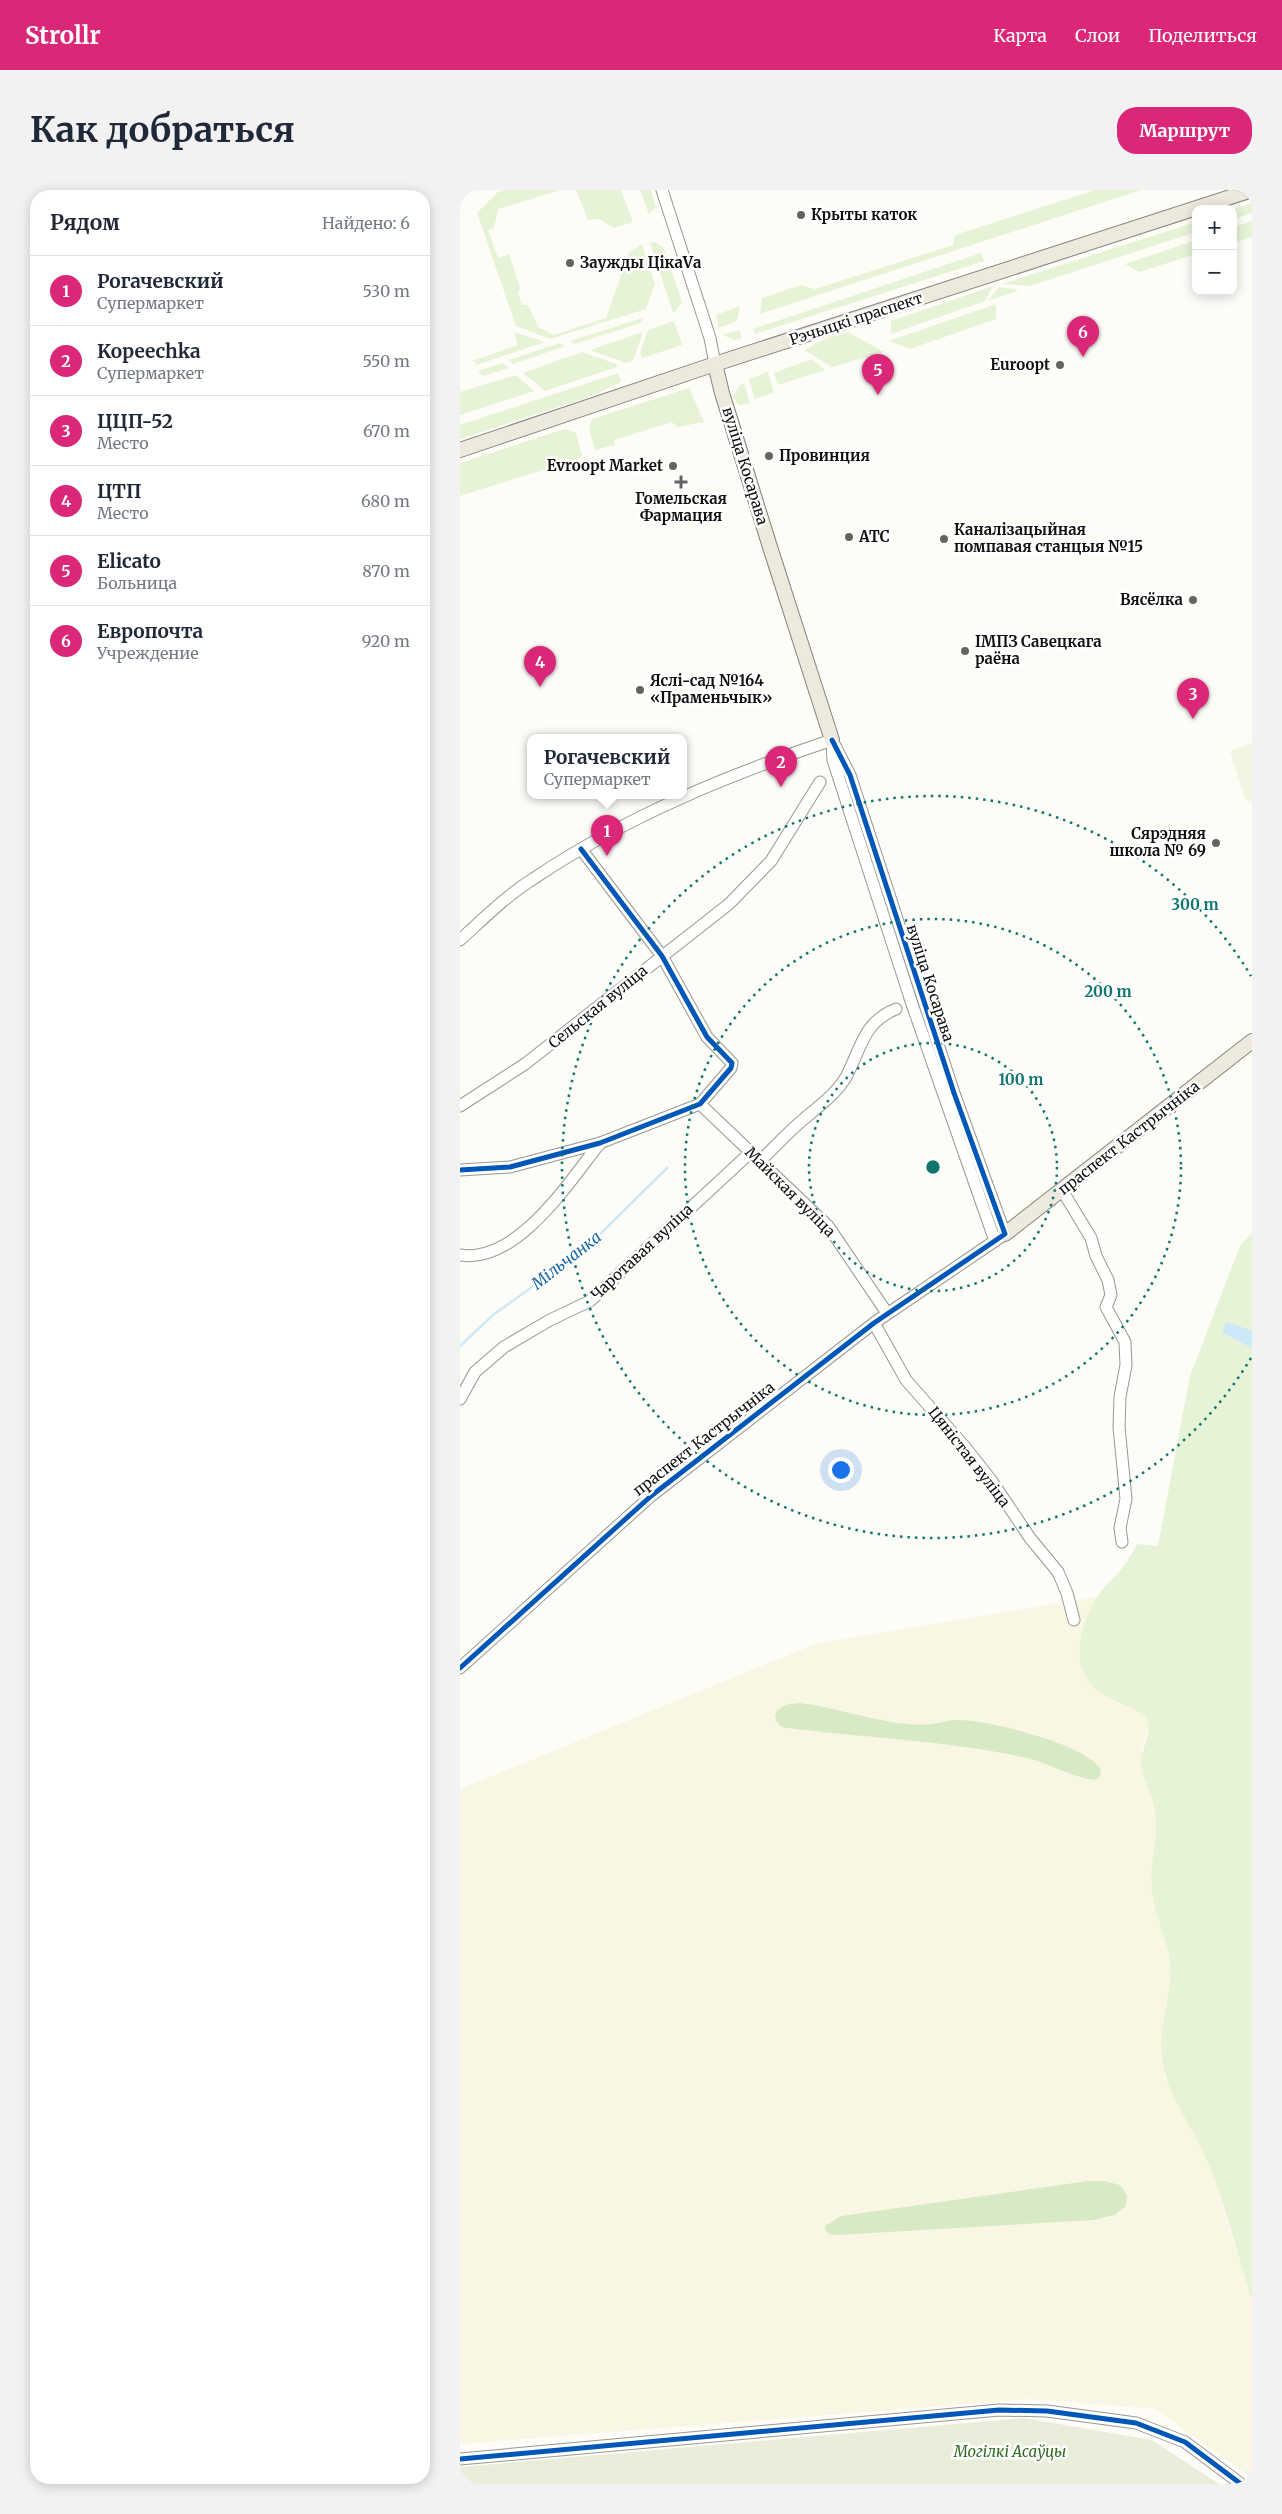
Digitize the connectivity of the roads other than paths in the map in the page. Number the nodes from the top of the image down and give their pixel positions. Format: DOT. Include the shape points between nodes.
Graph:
graph roads {
  1 [pos="662,190"];
  2 [pos="1252,190"];
  3 [pos="715,364"];
  4 [pos="460,450"];
  5 [pos="832,740"];
  6 [pos="820,782"];
  7 [pos="687,795"];
  8 [pos="678,799"];
  9 [pos="581,849"];
  10 [pos="460,940"];
  11 [pos="662,956"];
  12 [pos="896,1009"];
  13 [pos="1252,1041"];
  14 [pos="700,1104"];
  15 [pos="460,1106"];
  16 [pos="600,1143"];
  17 [pos="751,1152"];
  18 [pos="760,1161"];
  19 [pos="460,1170"];
  20 [pos="1062,1190"];
  21 [pos="1000,1238"];
  22 [pos="460,1255"];
  23 [pos="887,1313"];
  24 [pos="874,1323"];
  25 [pos="460,1399"];
  26 [pos="1122,1542"];
  27 [pos="1074,1620"];
  28 [pos="460,1668"];
  29 [pos="460,2459"];
  30 [pos="1240,2484"];
  1 -- 3 [label="street, вуліца Косарава" via="710,338"];
  2 -- 3 [label="main road, Рэчыцкі праспект"];
  3 -- 4 [label="main road, Рэчыцкі праспект"];
  3 -- 5 [label="main road, вуліца Косарава"];
  5 -- 7 [label="street"];
  5 -- 21 [label="street, вуліца Косарава" via="850,775"];
  6 -- 11 [label="street, Сельская вуліца" via="771,861 730,904"];
  8 -- 9 [label="street" via="614,829"];
  9 -- 10 [label="street" via="506,898"];
  9 -- 11 [label="street"];
  11 -- 14 [label="street" via="707,1037 732,1063 725,1077"];
  11 -- 15 [label="street, Сельская вуліца" via="525,1064"];
  12 -- 18 [label="street" via="881,1015 864,1035 845,1079 830,1097"];
  13 -- 20 [label="main road, праспект Кастрычніка"];
  14 -- 16 [label="street"];
  14 -- 17 [label="street, Майская вуліца"];
  16 -- 19 [label="street" via="510,1167"];
  16 -- 22 [label="street" via="534,1224 510,1244 482,1254"];
  17 -- 18 [label="street, Майская вуліца"];
  17 -- 25 [label="street, Чаротавая вуліца" via="590,1301 504,1347 475,1372"];
  18 -- 23 [label="street, Майская вуліца" via="828,1226"];
  20 -- 21 [label="main road, праспект Кастрычніка"];
  20 -- 26 [label="street" via="1091,1238 1108,1280 1111,1295 1106,1307 1125,1342 1126,1365 1120,1397 1126,1499 1120,1528"];
  21 -- 23 [label="street, праспект Кастрычніка"];
  23 -- 24 [label="street, праспект Кастрычніка"];
  24 -- 27 [label="street, Цяністая вуліца" via="906,1380 965,1447 1058,1572"];
  24 -- 28 [label="street, праспект Кастрычніка" via="651,1496"];
  29 -- 30 [label="street" via="999,2410 1047,2411 1136,2423 1185,2442"];
}
